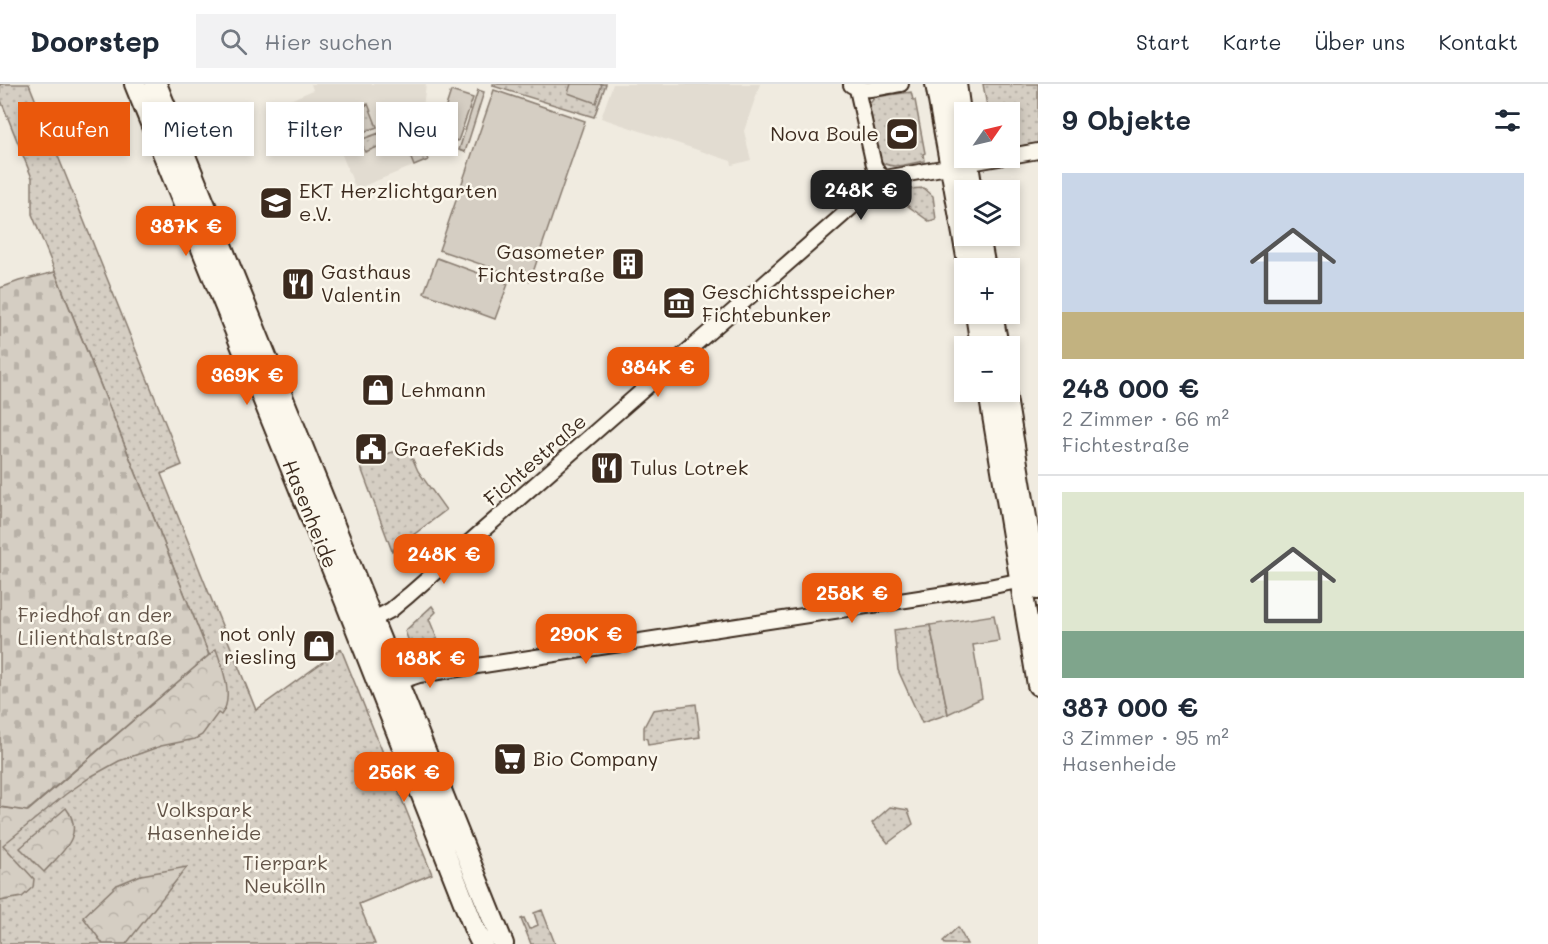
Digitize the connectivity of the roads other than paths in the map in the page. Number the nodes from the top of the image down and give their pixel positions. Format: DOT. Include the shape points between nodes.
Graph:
graph roads {
  1 [pos="135,84"];
  2 [pos="156,84"];
  3 [pos="901,84"];
  4 [pos="936,84"];
  5 [pos="956,84"];
  6 [pos="853,86"];
  7 [pos="959,102"];
  8 [pos="954,138"];
  9 [pos="1038,151"];
  10 [pos="1020,154"];
  11 [pos="954,164"];
  12 [pos="962,168"];
  13 [pos="885,178"];
  14 [pos="968,258"];
  15 [pos="991,402"];
  16 [pos="1006,402"];
  17 [pos="1033,581"];
  18 [pos="372,620"];
  19 [pos="1038,685"];
  20 [pos="388,686"];
  21 [pos="422,743"];
  22 [pos="403,751"];
  23 [pos="482,944"];
  24 [pos="503,944"];
  1 -- 20 [label="main road, Hasenheide" via="341,590"];
  2 -- 18 [label="main road, Hasenheide"];
  3 -- 6 [label="street" via="868,89"];
  4 -- 8 [label="main road"];
  5 -- 7 [label="main road"];
  6 -- 13 [label="street" via="874,165"];
  9 -- 10 [label="street"];
  11 -- 13 [label="street"];
  12 -- 14 [label="main road"];
  13 -- 18 [label="street, Fichtestraße" via="409,595"];
  15 -- 17 [label="main road"];
  16 -- 17 [label="main road"];
  17 -- 19 [label="main road"];
  17 -- 20 [label="street" via="419,675"];
  18 -- 20 [label="main road, Hasenheide"];
  20 -- 21 [label="main road, Hasenheide"];
  20 -- 22 [label="main road, Hasenheide"];
  21 -- 22 [label="main road"];
  21 -- 24 [label="main road, Hasenheide"];
  22 -- 23 [label="main road, Hasenheide"];
}
